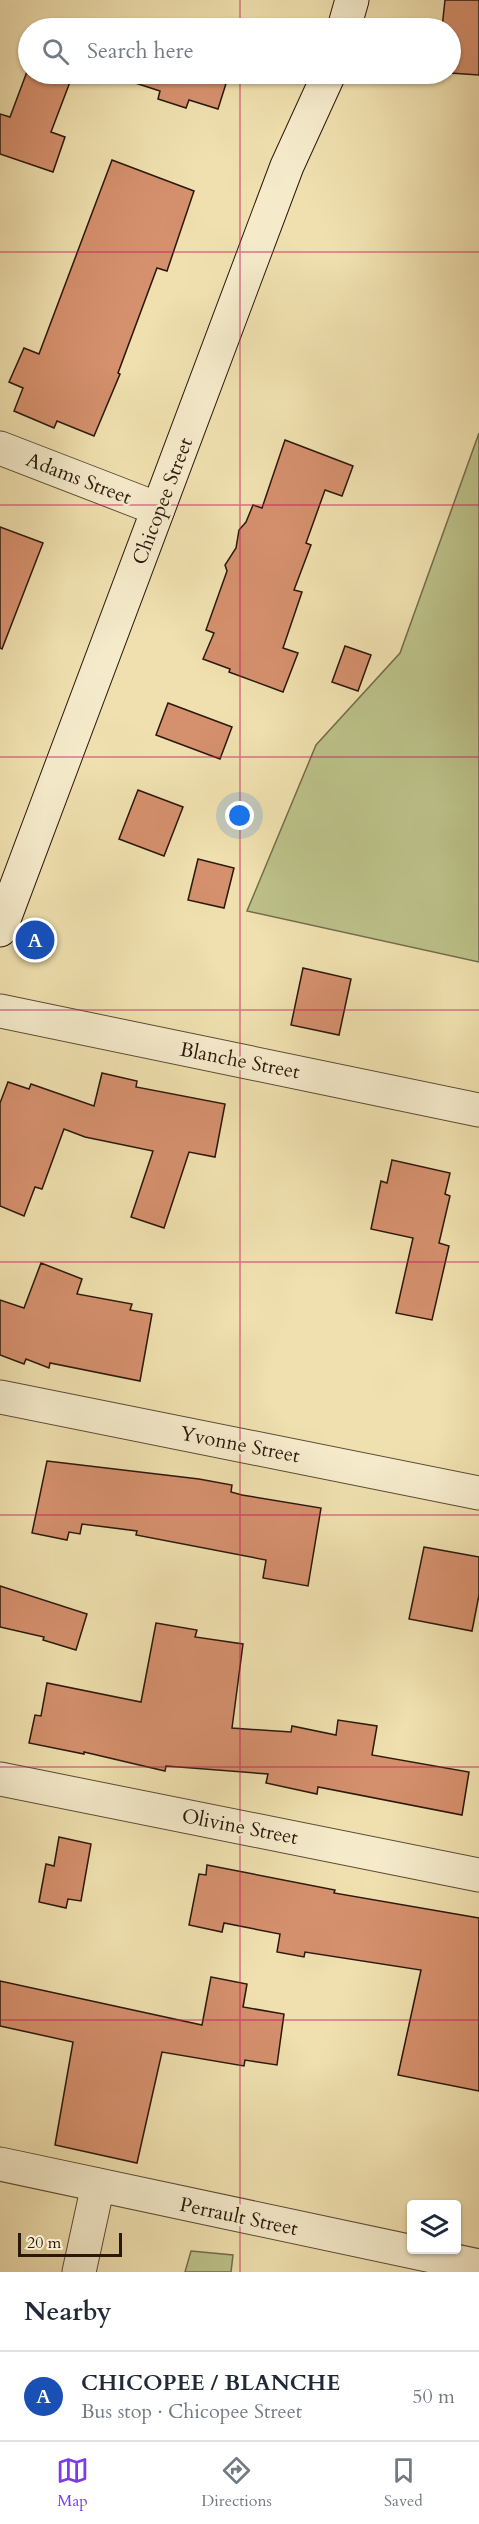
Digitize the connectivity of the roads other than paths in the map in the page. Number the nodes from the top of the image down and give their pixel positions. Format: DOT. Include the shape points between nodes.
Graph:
graph roads {
  1 [pos="352,0"];
  2 [pos="347,18"];
  3 [pos="324,84"];
  4 [pos="0,448"];
  5 [pos="158,509"];
  6 [pos="0,930"];
  7 [pos="0,1011"];
  8 [pos="479,1110"];
  9 [pos="0,1397"];
  10 [pos="479,1493"];
  11 [pos="0,1779"];
  12 [pos="479,1875"];
  13 [pos="0,2164"];
  14 [pos="98,2185"];
  15 [pos="479,2266"];
  16 [pos="79,2272"];
  1 -- 2 [label="street"];
  3 -- 5 [label="street, Chicopee Street" via="287,166"];
  4 -- 5 [label="street, Adams Street"];
  5 -- 6 [label="street, Chicopee Street"];
  7 -- 8 [label="street, Blanche Street"];
  9 -- 10 [label="street, Yvonne Street"];
  11 -- 12 [label="street, Olivine Street"];
  13 -- 14 [label="street, Perrault Street"];
  14 -- 15 [label="street, Perrault Street"];
  14 -- 16 [label="street"];
}
